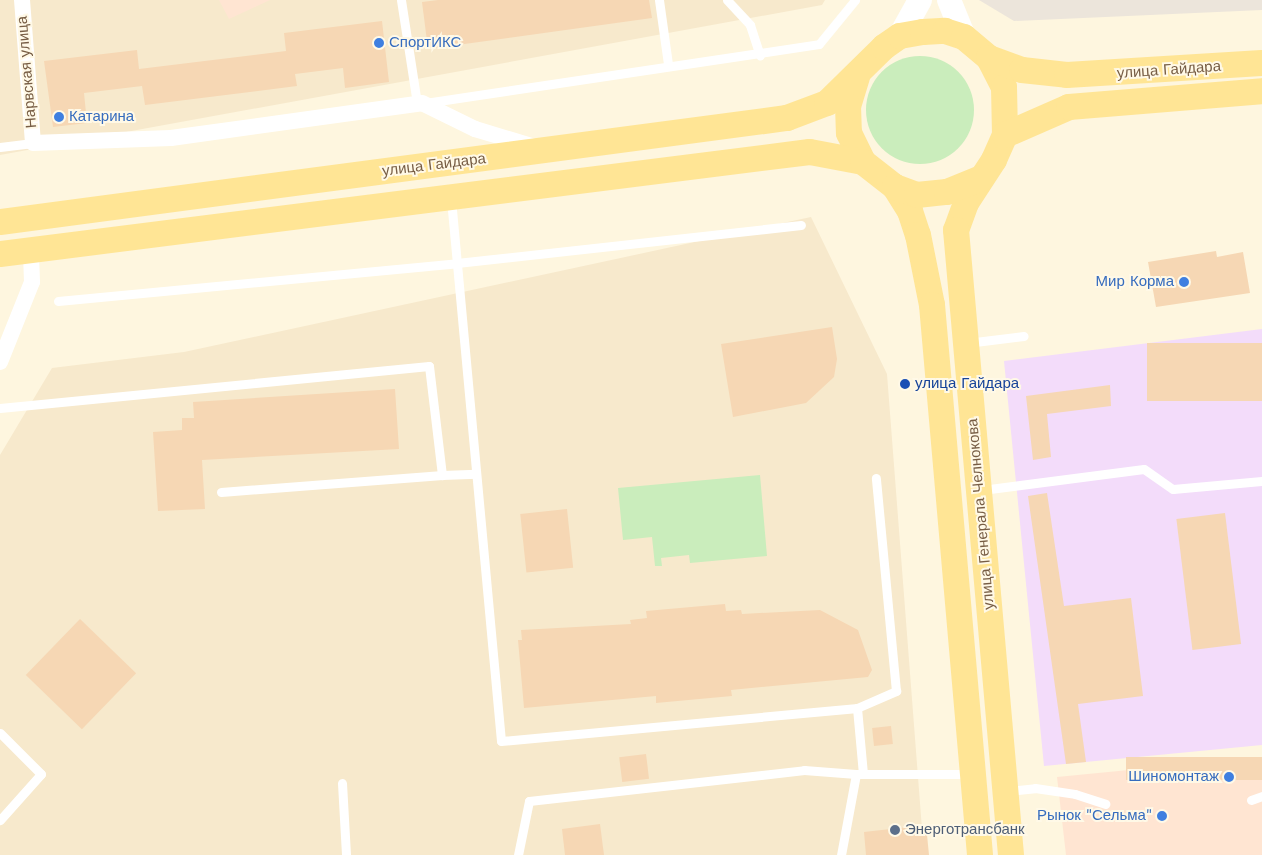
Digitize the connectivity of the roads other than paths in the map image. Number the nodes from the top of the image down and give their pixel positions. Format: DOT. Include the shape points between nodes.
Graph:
graph roads {
  1 [pos="22,0"];
  2 [pos="401,0"];
  3 [pos="659,0"];
  4 [pos="728,0"];
  5 [pos="855,0"];
  6 [pos="920,0"];
  7 [pos="949,0"];
  8 [pos="900,36"];
  9 [pos="964,37"];
  10 [pos="760,55"];
  11 [pos="989,58"];
  12 [pos="1262,63"];
  13 [pos="668,64"];
  14 [pos="857,77"];
  15 [pos="1262,91"];
  16 [pos="420,103"];
  17 [pos="1005,135"];
  18 [pos="33,143"];
  19 [pos="0,147"];
  20 [pos="551,151"];
  21 [pos="863,162"];
  22 [pos="980,179"];
  23 [pos="895,187"];
  24 [pos="451,199"];
  25 [pos="0,222"];
  26 [pos="801,225"];
  27 [pos="31,251"];
  28 [pos="0,254"];
  29 [pos="457,263"];
  30 [pos="58,301"];
  31 [pos="1024,336"];
  32 [pos="967,343"];
  33 [pos="0,362"];
  34 [pos="0,408"];
  35 [pos="476,474"];
  36 [pos="442,475"];
  37 [pos="876,478"];
  38 [pos="1262,482"];
  39 [pos="979,490"];
  40 [pos="222,492"];
  41 [pos="857,708"];
  42 [pos="0,733"];
  43 [pos="860,774"];
  44 [pos="972,774"];
  45 [pos="342,783"];
  46 [pos="1006,791"];
  47 [pos="1262,796"];
  48 [pos="1252,800"];
  49 [pos="1105,804"];
  50 [pos="0,820"];
  51 [pos="346,855"];
  52 [pos="518,855"];
  53 [pos="841,855"];
  54 [pos="980,855"];
  55 [pos="1011,855"];
  1 -- 18 [label="street, Нарвская улица"];
  2 -- 16 [label="lane"];
  3 -- 13 [label="lane"];
  4 -- 10 [label="lane" via="750,25"];
  5 -- 10 [label="lane" via="819,44"];
  6 -- 8 [label="main road"];
  7 -- 9 [label="main road"];
  8 -- 9 [label="main road, улица Гайдара" via="946,31"];
  8 -- 14 [label="main road, улица Гайдара" via="884,47"];
  9 -- 11 [label="main road, улица Гайдара"];
  10 -- 13 [label="lane"];
  11 -- 12 [label="main road, улица Гайдара" via="1022,70 1067,75"];
  11 -- 17 [label="main road, улица Гайдара" via="1004,87"];
  13 -- 16 [label="lane"];
  14 -- 20 [label="main road, улица Гайдара" via="828,104 787,118"];
  14 -- 21 [label="main road, улица Гайдара" via="848,106 850,133"];
  15 -- 17 [label="main road, улица Гайдара" via="1069,107"];
  16 -- 18 [label="street" via="171,138"];
  16 -- 20 [label="street" via="483,132"];
  17 -- 22 [label="main road, улица Гайдара" via="994,160"];
  18 -- 19 [label="lane"];
  20 -- 25 [label="main road, улица Гайдара"];
  21 -- 23 [label="main road, улица Гайдара"];
  21 -- 24 [label="main road, улица Гайдара" via="810,152 770,155"];
  22 -- 23 [label="main road, улица Гайдара" via="947,192 917,195"];
  22 -- 32 [label="main road, улица Генерала Челнокова" via="956,230"];
  23 -- 44 [label="main road, улица Генерала Челнокова" via="910,211 918,235 932,305"];
  24 -- 27 [label="main road, улица Гайдара"];
  24 -- 29 [label="lane"];
  26 -- 29 [label="lane"];
  27 -- 28 [label="main road, улица Гайдара"];
  27 -- 33 [label="street" via="32,282"];
  29 -- 30 [label="lane"];
  29 -- 35 [label="lane"];
  31 -- 32 [label="lane"];
  32 -- 39 [label="main road, улица Генерала Челнокова"];
  34 -- 36 [label="lane" via="430,366"];
  35 -- 36 [label="lane"];
  35 -- 41 [label="lane" via="501,741"];
  36 -- 40 [label="lane"];
  37 -- 41 [label="lane" via="896,691"];
  38 -- 39 [label="lane" via="1173,489 1144,469"];
  39 -- 46 [label="main road, улица Генерала Челнокова"];
  41 -- 43 [label="lane"];
  42 -- 50 [label="lane" via="41,774"];
  43 -- 44 [label="lane"];
  43 -- 52 [label="lane" via="804,770 529,801"];
  43 -- 53 [label="lane"];
  44 -- 54 [label="main road, улица Генерала Челнокова"];
  45 -- 51 [label="lane"];
  46 -- 49 [label="lane" via="1036,788 1075,794"];
  46 -- 55 [label="main road, улица Генерала Челнокова"];
  47 -- 48 [label="lane"];
}
